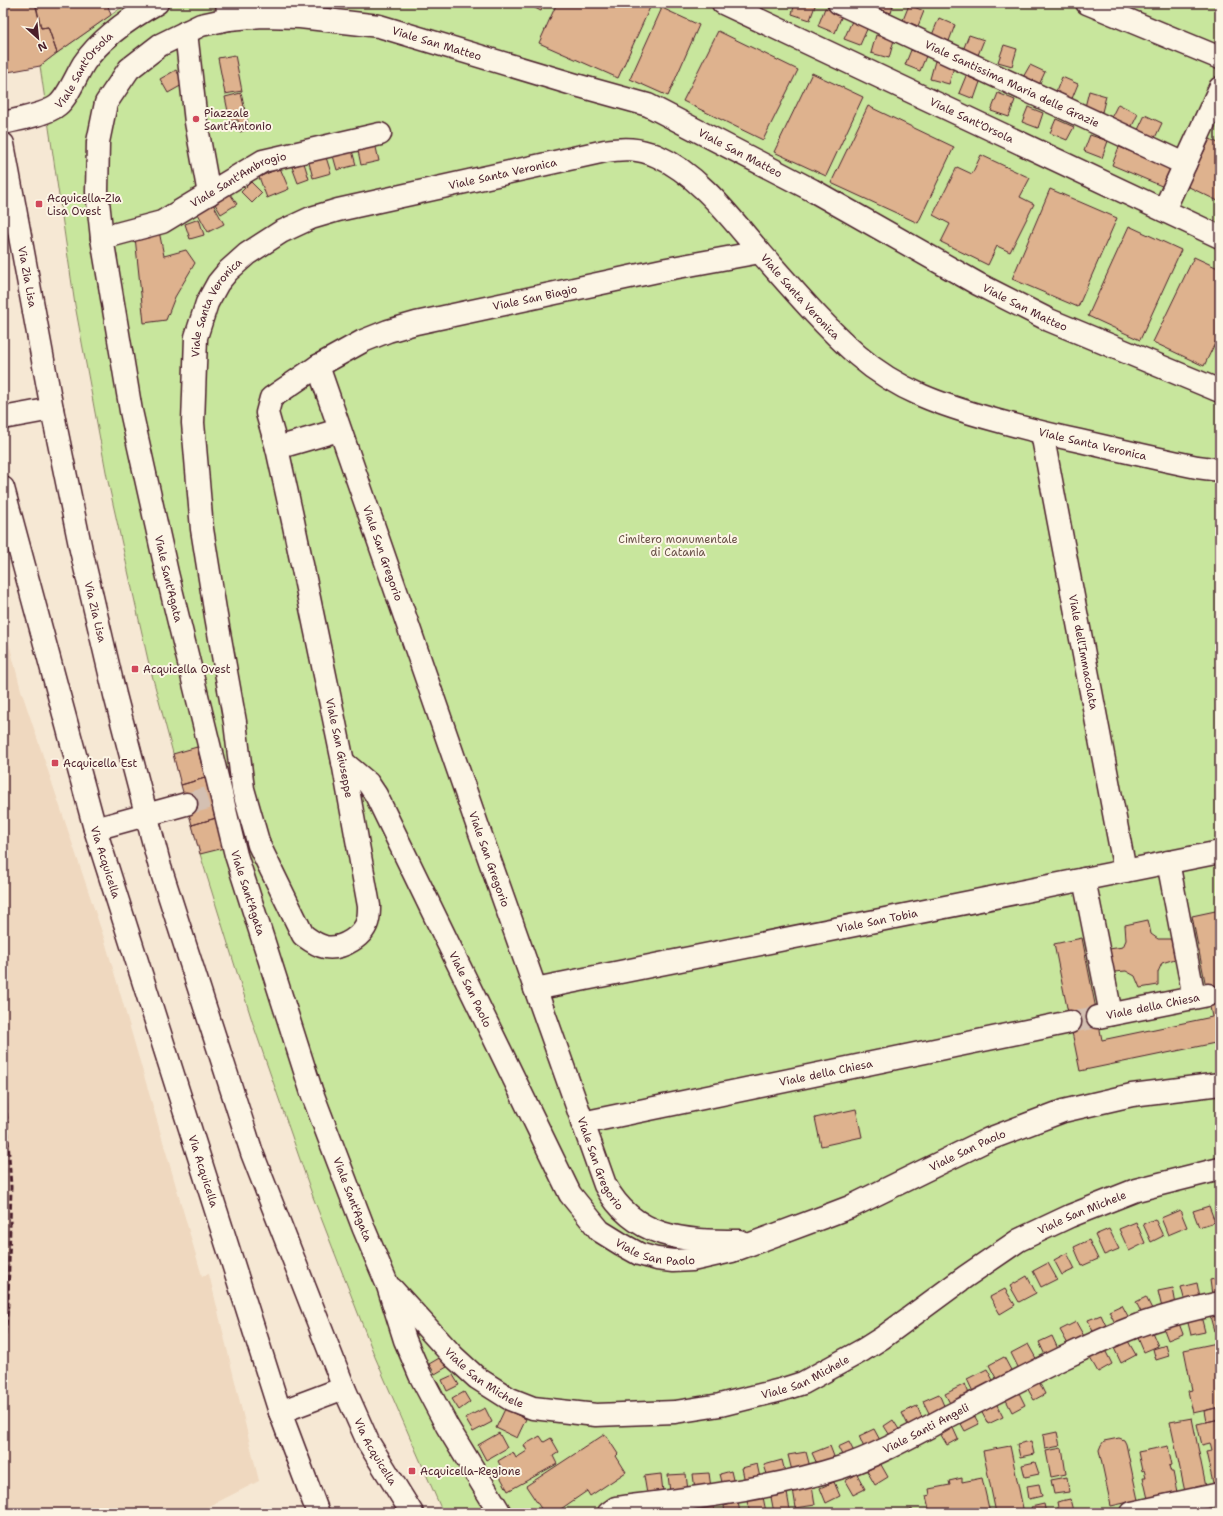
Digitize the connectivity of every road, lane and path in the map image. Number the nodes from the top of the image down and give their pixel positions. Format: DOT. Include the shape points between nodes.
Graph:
graph roads {
  1 [pos="157,3"];
  2 [pos="839,3"];
  3 [pos="1087,3"];
  4 [pos="730,4"];
  5 [pos="228,11"];
  6 [pos="186,32"];
  7 [pos="1220,58"];
  8 [pos="1220,88"];
  9 [pos="3,123"];
  10 [pos="380,134"];
  11 [pos="3,144"];
  12 [pos="1185,164"];
  13 [pos="209,194"];
  14 [pos="1164,210"];
  15 [pos="1220,237"];
  16 [pos="102,238"];
  17 [pos="760,252"];
  18 [pos="318,366"];
  19 [pos="1220,391"];
  20 [pos="52,409"];
  21 [pos="3,418"];
  22 [pos="340,430"];
  23 [pos="1042,433"];
  24 [pos="277,448"];
  25 [pos="1220,470"];
  26 [pos="3,488"];
  27 [pos="343,762"];
  28 [pos="243,789"];
  29 [pos="216,796"];
  30 [pos="186,804"];
  31 [pos="147,814"];
  32 [pos="95,829"];
  33 [pos="1220,852"];
  34 [pos="1168,862"];
  35 [pos="1125,871"];
  36 [pos="1084,879"];
  37 [pos="535,989"];
  38 [pos="1070,1022"];
  39 [pos="1220,1084"];
  40 [pos="582,1123"];
  41 [pos="1220,1168"];
  42 [pos="760,1241"];
  43 [pos="388,1286"];
  44 [pos="1220,1303"];
  45 [pos="344,1388"];
  46 [pos="280,1412"];
  47 [pos="1220,1494"];
  48 [pos="613,1511"];
  49 [pos="318,1513"];
  50 [pos="412,1513"];
  51 [pos="500,1513"];
  52 [pos="1132,1513"];
  1 -- 9 [label="street, Viale Sant'Orsola" via="136,14 108,36 85,63 58,105"];
  2 -- 12 [label="street, Viale Santissima Maria delle Grazie"];
  3 -- 7 [label="street"];
  4 -- 14 [label="street, Viale Sant'Orsola"];
  5 -- 6 [label="street, Viale San Matteo"];
  5 -- 19 [label="street, Viale San Matteo" via="379,26 648,105 812,190 978,284 1042,316"];
  6 -- 13 [label="street" via="196,122"];
  6 -- 16 [label="street, Viale Sant'Agata" via="160,45 129,69 106,103 98,142 97,192"];
  8 -- 12 [label="street"];
  10 -- 13 [label="street, Viale Sant'Ambrogio" via="263,160"];
  11 -- 20 [label="street, Via Zia Lisa"];
  12 -- 14 [label="street"];
  13 -- 16 [label="street, Viale Sant'Ambrogio" via="162,222"];
  14 -- 15 [label="street, Viale Sant'Orsola"];
  16 -- 29 [label="street, Viale Sant'Agata" via="131,410"];
  17 -- 18 [label="street, Viale San Biagio" via="666,269 388,331 363,341"];
  17 -- 23 [label="street, Viale Santa Veronica" via="839,338 859,357 886,376 926,399"];
  17 -- 28 [label="street, Viale Santa Veronica" via="723,208 673,165 643,151 624,148 311,218 281,232 228,270 207,302 196,337 193,424 202,529 235,722"];
  18 -- 22 [label="street, Viale San Gregorio"];
  18 -- 24 [label="street, Viale San Giuseppe" via="271,398 266,413"];
  20 -- 21 [label="street"];
  20 -- 31 [label="street, Via Zia Lisa" via="81,550"];
  22 -- 24 [label="street"];
  22 -- 37 [label="street, Viale San Gregorio"];
  23 -- 25 [label="street, Viale Santa Veronica"];
  23 -- 35 [label="street, Viale dell'Immacolata"];
  24 -- 27 [label="street, Viale San Giuseppe"];
  26 -- 32 [label="street"];
  27 -- 28 [label="street, Viale San Giuseppe" via="369,906 365,928 357,937 335,947 313,943 303,935 258,845"];
  27 -- 42 [label="street, Viale San Paolo" via="368,783 376,795 559,1174 583,1211 600,1230 620,1244 639,1254 658,1259 692,1260 732,1251"];
  28 -- 29 [label="street"];
  29 -- 43 [label="street, Viale Sant'Agata" via="312,1093"];
  30 -- 31 [label="street"];
  31 -- 32 [label="street, Via Acquicella"];
  31 -- 45 [label="street, Via Acquicella" via="160,867 252,1153"];
  32 -- 46 [label="street, Via Acquicella"];
  33 -- 34 [label="street, Viale San Tobia"];
  34 -- 35 [label="street, Viale San Tobia"];
  34 -- 36 [label="street, Viale della Chiesa" via="1201,996 1104,1015"];
  35 -- 36 [label="street, Viale San Tobia"];
  36 -- 37 [label="street, Viale San Tobia"];
  37 -- 40 [label="street, Viale San Gregorio"];
  38 -- 40 [label="street, Viale della Chiesa"];
  39 -- 42 [label="street, Viale San Paolo" via="1132,1095 1063,1112 989,1139 850,1207"];
  40 -- 42 [label="street, Viale San Gregorio" via="605,1185 613,1199 638,1222 674,1237"];
  41 -- 43 [label="street, Viale San Michele" via="1136,1190 1070,1216 1019,1240 882,1338 803,1383 720,1405 675,1412 596,1415 533,1408 510,1398 477,1378 453,1356"];
  43 -- 51 [label="street, Viale Sant'Agata" via="405,1340 420,1375 447,1426"];
  44 -- 48 [label="street, Viale Santi Angeli" via="1155,1320 1108,1338 1062,1358 876,1453 842,1467 754,1490"];
  45 -- 46 [label="street"];
  45 -- 50 [label="street, Via Acquicella" via="368,1442"];
  46 -- 49 [label="street, Via Acquicella"];
  47 -- 52 [label="street"];
}
